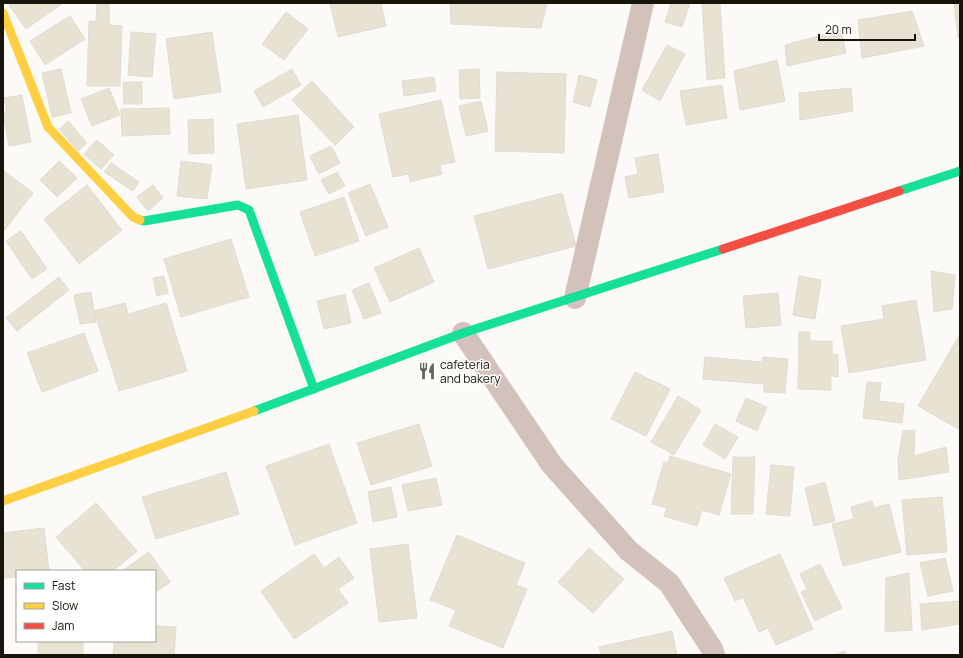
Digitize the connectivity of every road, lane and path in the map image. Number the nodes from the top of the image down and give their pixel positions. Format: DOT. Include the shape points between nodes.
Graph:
graph roads {
  1 [pos="643,3"];
  2 [pos="3,13"];
  3 [pos="960,171"];
  4 [pos="575,298"];
  5 [pos="463,333"];
  6 [pos="314,389"];
  7 [pos="3,501"];
  8 [pos="714,655"];
  1 -- 4 [label="street"];
  2 -- 6 [label="main road" via="48,127 133,217 144,221 238,205 249,210"];
  3 -- 4 [label="main road"];
  4 -- 5 [label="main road"];
  5 -- 6 [label="main road"];
  5 -- 8 [label="street" via="552,465 629,551 669,583"];
  6 -- 7 [label="main road"];
}
